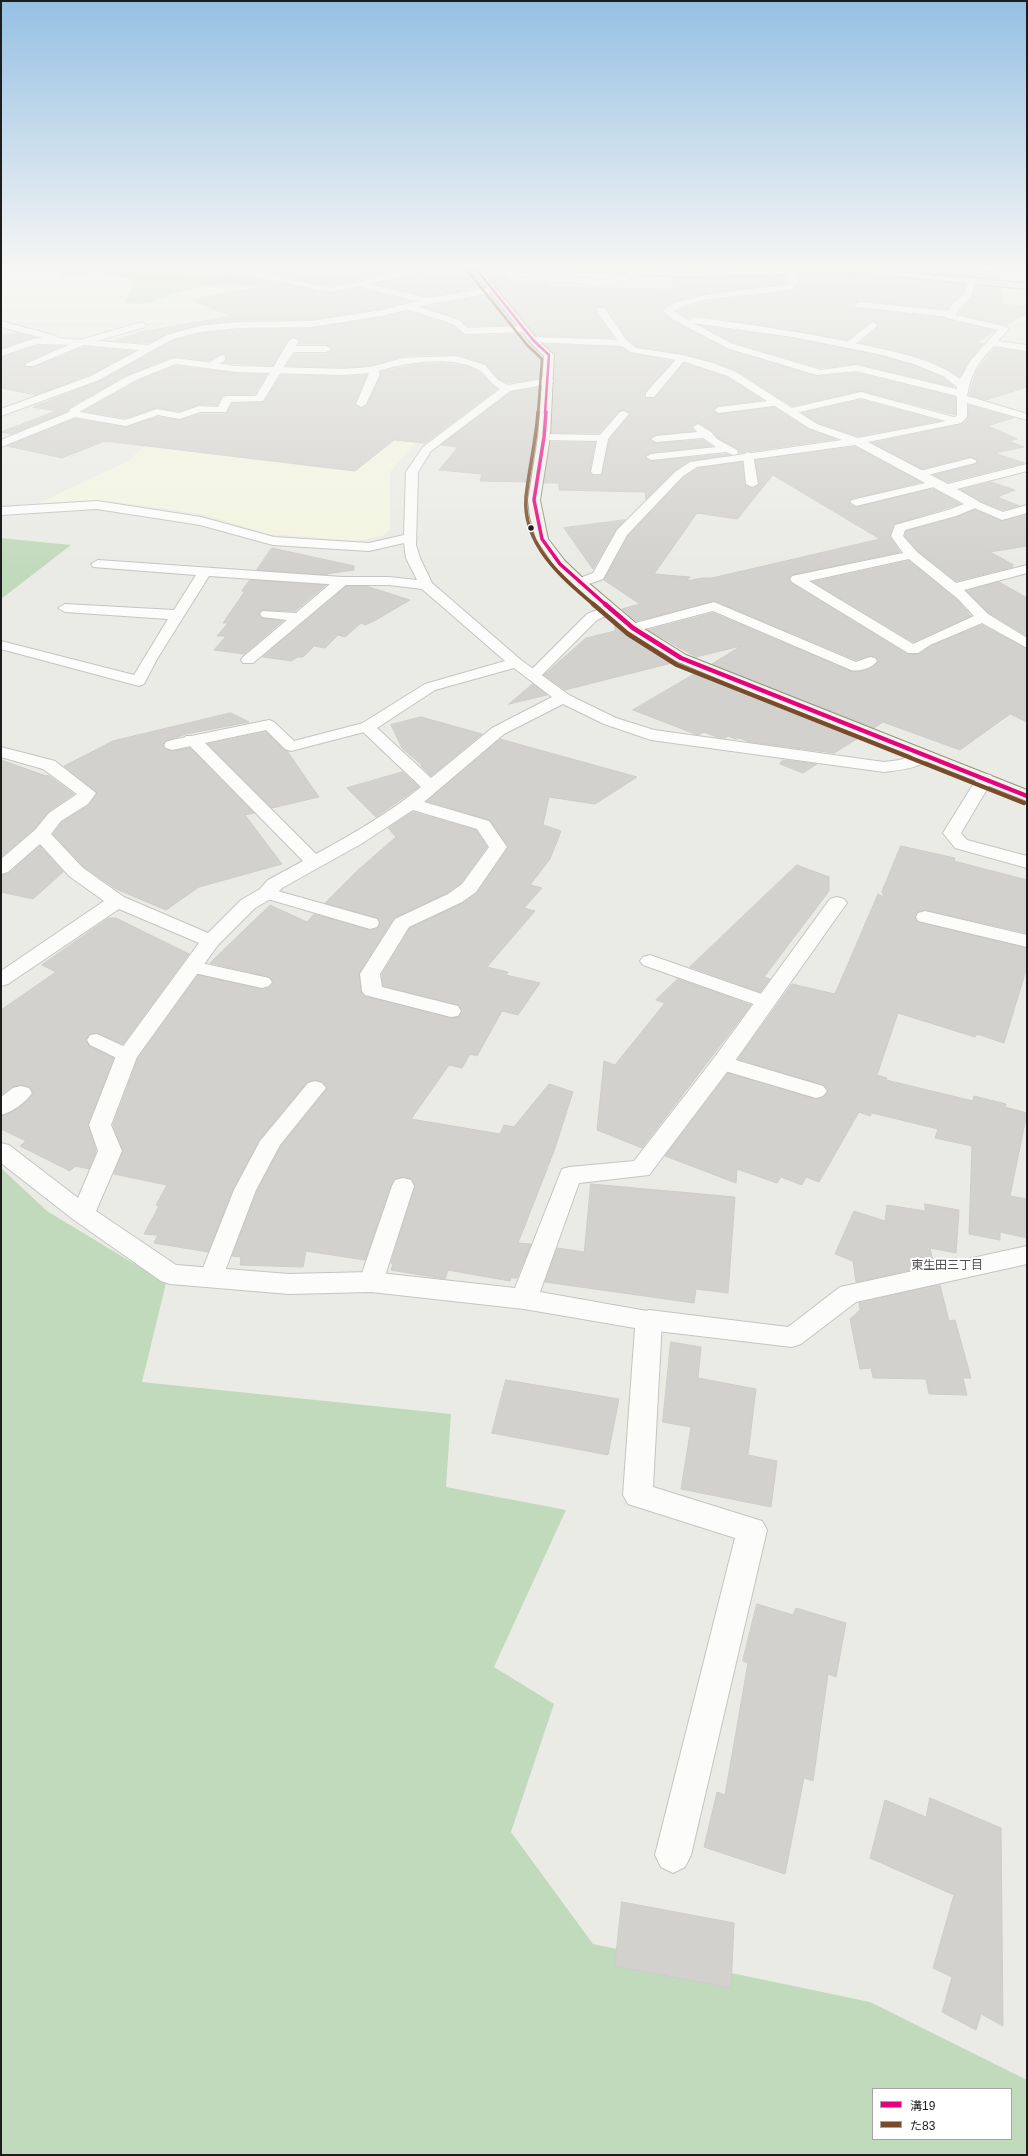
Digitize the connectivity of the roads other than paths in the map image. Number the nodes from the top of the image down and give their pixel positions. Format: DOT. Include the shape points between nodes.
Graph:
graph roads {
  1 [pos="117,366"];
  2 [pos="131,366"];
  3 [pos="163,366"];
  4 [pos="210,366"];
  5 [pos="280,366"];
  6 [pos="387,366"];
  7 [pos="477,366"];
  8 [pos="549,366"];
  9 [pos="675,366"];
  10 [pos="711,366"];
  11 [pos="796,366"];
  12 [pos="927,366"];
  13 [pos="974,366"];
  14 [pos="278,370"];
  15 [pos="372,370"];
  16 [pos="132,378"];
  17 [pos="549,381"];
  18 [pos="507,388"];
  19 [pos="963,393"];
  20 [pos="650,394"];
  21 [pos="777,403"];
  22 [pos="361,404"];
  23 [pos="719,410"];
  24 [pos="791,411"];
  25 [pos="1,414"];
  26 [pos="74,414"];
  27 [pos="624,414"];
  28 [pos="1026,416"];
  29 [pos="957,421"];
  30 [pos="698,427"];
  31 [pos="706,434"];
  32 [pos="544,437"];
  33 [pos="603,438"];
  34 [pos="656,439"];
  35 [pos="857,441"];
  36 [pos="1,444"];
  37 [pos="726,449"];
  38 [pos="745,455"];
  39 [pos="651,457"];
  40 [pos="971,462"];
  41 [pos="1027,467"];
  42 [pos="597,472"];
  43 [pos="920,474"];
  44 [pos="752,484"];
  45 [pos="943,485"];
  46 [pos="856,502"];
  47 [pos="974,504"];
  48 [pos="1027,509"];
  49 [pos="1,511"];
  50 [pos="409,538"];
  51 [pos="912,555"];
  52 [pos="98,564"];
  53 [pos="1027,569"];
  54 [pos="205,572"];
  55 [pos="342,581"];
  56 [pos="580,583"];
  57 [pos="426,586"];
  58 [pos="954,588"];
  59 [pos="65,608"];
  60 [pos="610,609"];
  61 [pos="267,614"];
  62 [pos="178,615"];
  63 [pos="300,617"];
  64 [pos="983,617"];
  65 [pos="633,628"];
  66 [pos="1027,644"];
  67 [pos="1,645"];
  68 [pos="248,660"];
  69 [pos="870,661"];
  70 [pos="516,663"];
  71 [pos="534,675"];
  72 [pos="563,698"];
  73 [pos="367,727"];
  74 [pos="192,739"];
  75 [pos="172,745"];
  76 [pos="2,754"];
  77 [pos="923,756"];
  78 [pos="985,779"];
  79 [pos="431,787"];
  80 [pos="1027,796"];
  81 [pos="411,804"];
  82 [pos="41,834"];
  83 [pos="314,862"];
  84 [pos="1027,862"];
  85 [pos="2,866"];
  86 [pos="267,893"];
  87 [pos="117,901"];
  88 [pos="837,903"];
  89 [pos="925,917"];
  90 [pos="370,923"];
  91 [pos="211,941"];
  92 [pos="1027,941"];
  93 [pos="650,961"];
  94 [pos="192,967"];
  95 [pos="1,980"];
  96 [pos="262,982"];
  97 [pos="766,1002"];
  98 [pos="451,1011"];
  99 [pos="97,1040"];
  100 [pos="127,1056"];
  101 [pos="722,1063"];
  102 [pos="315,1088"];
  103 [pos="816,1091"];
  104 [pos="21,1093"];
  105 [pos="1,1108"];
  106 [pos="1,1151"];
  107 [pos="403,1186"];
  108 [pos="83,1214"];
  109 [pos="1027,1255"];
  110 [pos="211,1278"];
  111 [pos="371,1282"];
  112 [pos="524,1299"];
  113 [pos="650,1320"];
  114 [pos="673,1855"];
  1 -- 25 [label="street" via="95,378"];
  2 -- 16 [label="street" via="127,370"];
  3 -- 16 [label="street"];
  4 -- 14 [label="street"];
  5 -- 14 [label="lane"];
  6 -- 15 [label="street"];
  7 -- 18 [label="street" via="490,375 494,382"];
  8 -- 17 [label="street"];
  9 -- 20 [label="lane"];
  10 -- 21 [label="street" via="732,374"];
  11 -- 19 [label="street" via="821,373 856,368"];
  12 -- 19 [label="street" via="958,380"];
  13 -- 19 [label="street"];
  14 -- 15 [label="street"];
  14 -- 26 [label="lane" via="259,399 227,399 222,410 199,409 180,416 157,412 126,423"];
  15 -- 22 [label="street" via="375,374"];
  16 -- 26 [label="street" via="74,411"];
  17 -- 18 [label="street"];
  17 -- 32 [label="street"];
  18 -- 50 [label="street" via="427,449 412,472"];
  19 -- 28 [label="street"];
  19 -- 29 [label="street" via="962,417"];
  21 -- 23 [label="lane"];
  21 -- 24 [label="street"];
  24 -- 29 [label="lane" via="861,395"];
  24 -- 35 [label="street" via="813,426"];
  26 -- 36 [label="street"];
  27 -- 33 [label="lane"];
  29 -- 35 [label="street"];
  30 -- 31 [label="lane"];
  31 -- 34 [label="lane"];
  31 -- 37 [label="lane"];
  32 -- 33 [label="lane"];
  32 -- 56 [label="street" via="534,493 536,517 542,539 560,564"];
  33 -- 42 [label="lane"];
  35 -- 38 [label="street"];
  35 -- 43 [label="street"];
  37 -- 38 [label="lane"];
  37 -- 39 [label="lane"];
  38 -- 44 [label="lane"];
  38 -- 56 [label="street" via="694,464 680,474 622,533 598,576"];
  40 -- 43 [label="lane"];
  41 -- 45 [label="street"];
  43 -- 45 [label="street"];
  45 -- 46 [label="lane"];
  45 -- 47 [label="street"];
  47 -- 48 [label="lane" via="1002,516"];
  47 -- 51 [label="street" via="899,528 897,536"];
  49 -- 50 [label="street" via="97,505 201,522 273,542 332,546 369,547"];
  50 -- 57 [label="street" via="413,558"];
  51 -- 58 [label="street"];
  51 -- 64 [label="street" via="797,579 913,650 925,642"];
  52 -- 54 [label="street"];
  53 -- 58 [label="street"];
  54 -- 55 [label="street"];
  54 -- 62 [label="street"];
  55 -- 57 [label="street" via="389,581"];
  55 -- 63 [label="lane"];
  56 -- 60 [label="street"];
  57 -- 70 [label="street"];
  58 -- 64 [label="street"];
  59 -- 62 [label="street"];
  60 -- 65 [label="street"];
  60 -- 71 [label="lane" via="592,617"];
  61 -- 63 [label="lane"];
  62 -- 67 [label="street" via="139,681"];
  63 -- 68 [label="lane"];
  64 -- 66 [label="street"];
  65 -- 69 [label="street" via="714,606 856,666"];
  65 -- 77 [label="street" via="681,658"];
  70 -- 71 [label="street"];
  70 -- 73 [label="street" via="430,688"];
  71 -- 72 [label="street"];
  72 -- 77 [label="street" via="610,721 651,735 884,767 903,765"];
  72 -- 79 [label="street" via="498,731"];
  73 -- 74 [label="lane" via="291,746 269,725"];
  73 -- 79 [label="street"];
  74 -- 75 [label="lane"];
  74 -- 83 [label="street"];
  76 -- 82 [label="street" via="49,765 87,792 82,800 56,817"];
  77 -- 78 [label="street"];
  78 -- 80 [label="street"];
  78 -- 84 [label="street" via="952,833 961,844"];
  79 -- 81 [label="street"];
  81 -- 83 [label="street" via="355,840"];
  81 -- 98 [label="street" via="483,825 498,847 469,888 455,898 402,923 370,974 372,991"];
  82 -- 85 [label="street"];
  82 -- 87 [label="street" via="76,872"];
  83 -- 86 [label="street" via="275,884"];
  86 -- 90 [label="lane"];
  86 -- 91 [label="street" via="248,904"];
  87 -- 91 [label="street"];
  87 -- 95 [label="street"];
  88 -- 97 [label="street"];
  89 -- 92 [label="lane"];
  91 -- 94 [label="street"];
  93 -- 97 [label="lane"];
  94 -- 96 [label="lane"];
  94 -- 100 [label="street"];
  97 -- 101 [label="street"];
  99 -- 100 [label="lane"];
  100 -- 108 [label="street" via="100,1126 110,1151"];
  101 -- 103 [label="lane"];
  101 -- 112 [label="street" via="641,1169 570,1175"];
  102 -- 110 [label="lane" via="271,1141 245,1190"];
  104 -- 105 [label="lane"];
  106 -- 108 [label="street"];
  107 -- 111 [label="lane"];
  108 -- 110 [label="street" via="170,1274"];
  109 -- 113 [label="lane" via="849,1294 792,1337"];
  110 -- 111 [label="street" via="289,1284"];
  111 -- 112 [label="street"];
  112 -- 113 [label="street"];
  113 -- 114 [label="street" via="638,1495 752,1530"];
}
